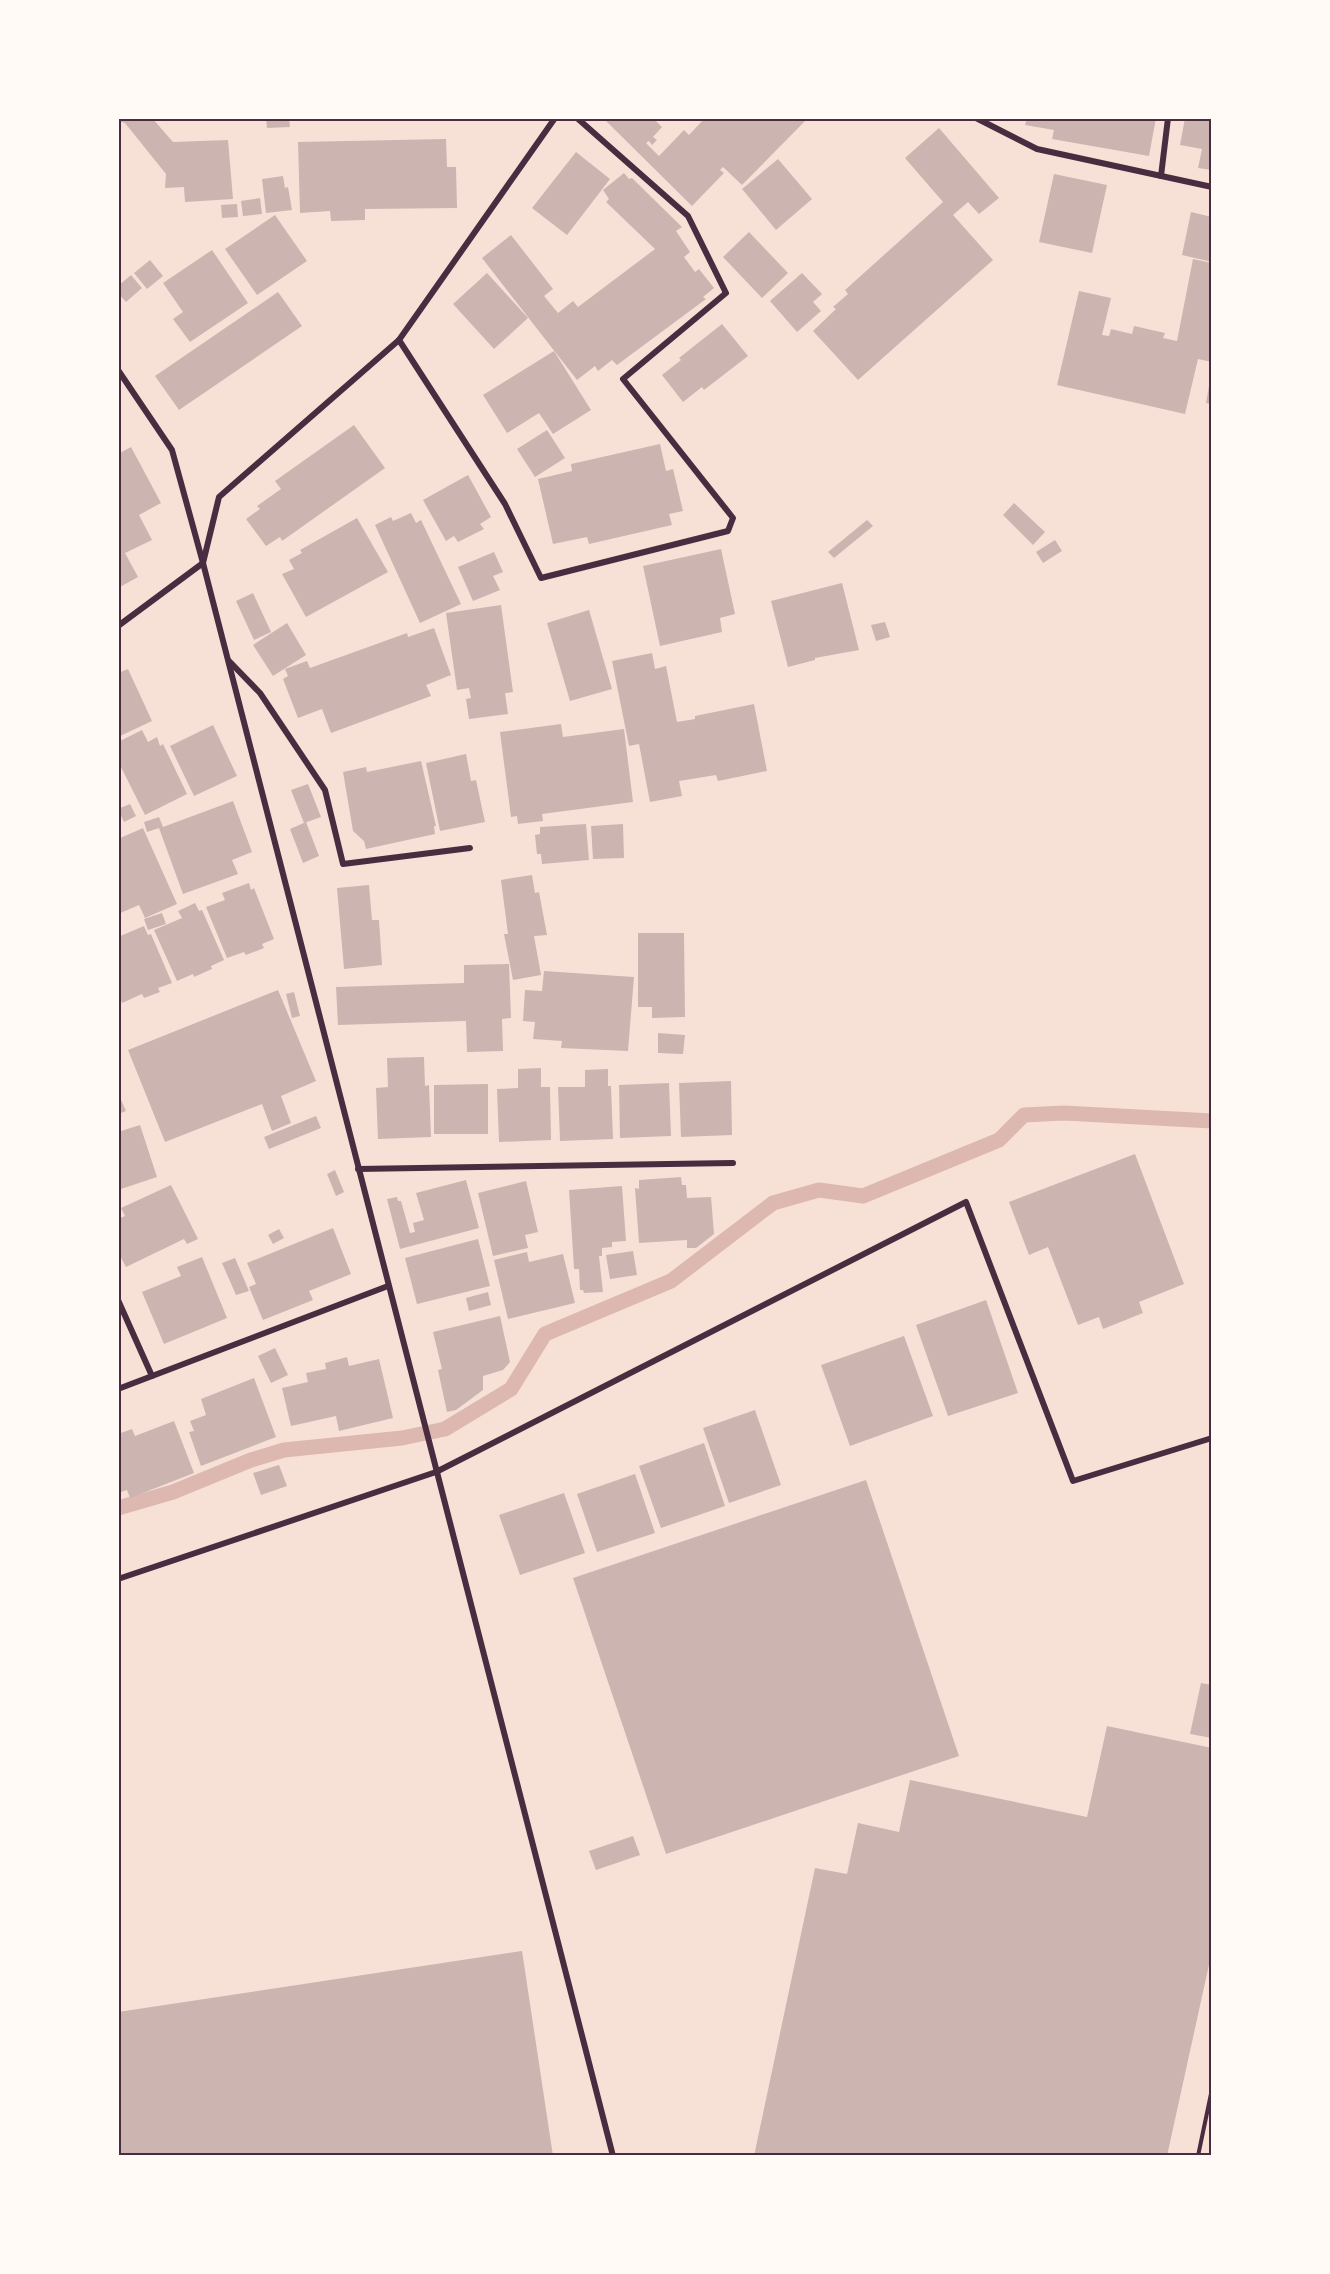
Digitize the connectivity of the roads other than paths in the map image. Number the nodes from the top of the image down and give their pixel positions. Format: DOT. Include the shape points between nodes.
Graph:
graph roads {
  1 [pos="555,118"];
  2 [pos="577,118"];
  3 [pos="976,118"];
  4 [pos="1168,118"];
  5 [pos="1161,176"];
  6 [pos="1212,187"];
  7 [pos="399,340"];
  8 [pos="118,370"];
  9 [pos="203,562"];
  10 [pos="118,626"];
  11 [pos="228,660"];
  12 [pos="470,848"];
  13 [pos="733,1162"];
  14 [pos="358,1169"];
  15 [pos="388,1286"];
  16 [pos="118,1300"];
  17 [pos="152,1376"];
  18 [pos="118,1389"];
  19 [pos="1212,1438"];
  20 [pos="436,1472"];
  21 [pos="118,1579"];
  22 [pos="613,2156"];
  1 -- 7 [label="street"];
  2 -- 7 [label="street" via="688,216 726,293 623,380 732,518 728,531 541,578 505,504"];
  3 -- 5 [label="street" via="1037,149"];
  4 -- 5 [label="street"];
  5 -- 6 [label="street"];
  7 -- 9 [label="street" via="219,497"];
  8 -- 9 [label="street" via="172,450"];
  9 -- 10 [label="street"];
  9 -- 11 [label="street"];
  11 -- 12 [label="street" via="260,693 326,790 343,864"];
  11 -- 14 [label="street"];
  13 -- 14 [label="street"];
  14 -- 15 [label="street"];
  15 -- 17 [label="street"];
  15 -- 20 [label="street"];
  16 -- 17 [label="street"];
  17 -- 18 [label="street"];
  19 -- 20 [label="street" via="1073,1480 966,1202"];
  20 -- 21 [label="street"];
  20 -- 22 [label="street"];
}
